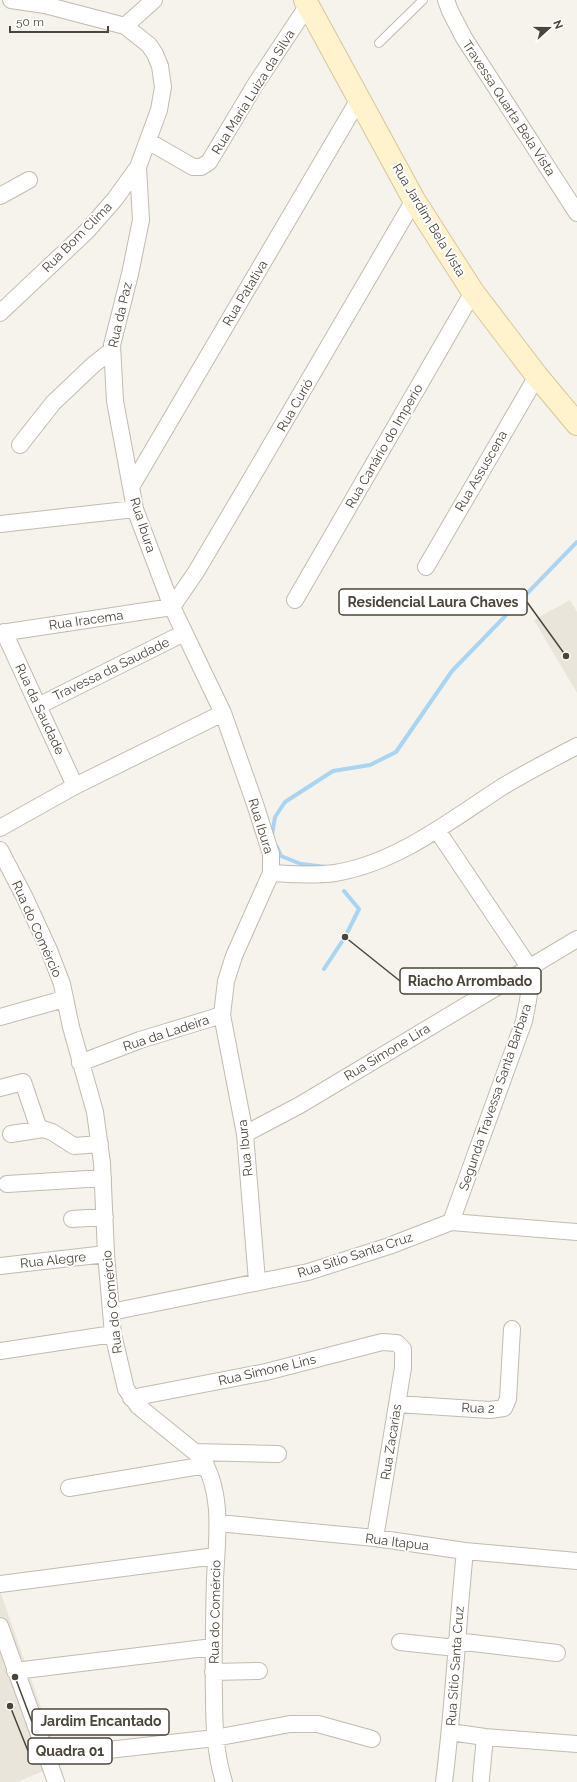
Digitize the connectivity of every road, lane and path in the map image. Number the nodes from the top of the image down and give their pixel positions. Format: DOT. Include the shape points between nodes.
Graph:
graph roads {
  1 [pos="11,0"];
  2 [pos="154,0"];
  3 [pos="423,0"];
  4 [pos="446,0"];
  5 [pos="43,3"];
  6 [pos="307,3"];
  7 [pos="125,26"];
  8 [pos="379,43"];
  9 [pos="359,100"];
  10 [pos="148,141"];
  11 [pos="138,167"];
  12 [pos="29,180"];
  13 [pos="0,196"];
  14 [pos="414,200"];
  15 [pos="577,213"];
  16 [pos="473,292"];
  17 [pos="0,312"];
  18 [pos="112,350"];
  19 [pos="537,376"];
  20 [pos="577,424"];
  21 [pos="20,445"];
  22 [pos="131,488"];
  23 [pos="135,509"];
  24 [pos="0,524"];
  25 [pos="426,567"];
  26 [pos="295,600"];
  27 [pos="172,607"];
  28 [pos="2,632"];
  29 [pos="184,633"];
  30 [pos="38,706"];
  31 [pos="223,713"];
  32 [pos="577,746"];
  33 [pos="75,786"];
  34 [pos="0,828"];
  35 [pos="436,830"];
  36 [pos="0,850"];
  37 [pos="271,873"];
  38 [pos="577,939"];
  39 [pos="529,969"];
  40 [pos="64,998"];
  41 [pos="222,1015"];
  42 [pos="0,1017"];
  43 [pos="80,1063"];
  44 [pos="0,1088"];
  45 [pos="39,1129"];
  46 [pos="11,1134"];
  47 [pos="245,1134"];
  48 [pos="100,1144"];
  49 [pos="103,1178"];
  50 [pos="7,1184"];
  51 [pos="104,1217"];
  52 [pos="72,1219"];
  53 [pos="451,1222"];
  54 [pos="577,1232"];
  55 [pos="106,1254"];
  56 [pos="0,1266"];
  57 [pos="257,1282"];
  58 [pos="111,1312"];
  59 [pos="512,1330"];
  60 [pos="113,1334"];
  61 [pos="401,1346"];
  62 [pos="0,1351"];
  63 [pos="131,1398"];
  64 [pos="397,1404"];
  65 [pos="195,1452"];
  66 [pos="278,1454"];
  67 [pos="206,1465"];
  68 [pos="69,1488"];
  69 [pos="218,1523"];
  70 [pos="375,1538"];
  71 [pos="465,1551"];
  72 [pos="216,1556"];
  73 [pos="577,1561"];
  74 [pos="0,1584"];
  75 [pos="0,1626"];
  76 [pos="400,1642"];
  77 [pos="456,1645"];
  78 [pos="213,1646"];
  79 [pos="557,1653"];
  80 [pos="15,1671"];
  81 [pos="259,1671"];
  82 [pos="213,1672"];
  83 [pos="450,1732"];
  84 [pos="485,1737"];
  85 [pos="215,1738"];
  86 [pos="372,1739"];
  87 [pos="577,1744"];
  88 [pos="46,1758"];
  89 [pos="482,1779"];
  90 [pos="56,1782"];
  91 [pos="224,1782"];
  92 [pos="444,1782"];
  1 -- 5 [label="street"];
  2 -- 7 [label="street"];
  3 -- 8 [label="lane"];
  4 -- 15 [label="street, Travessa Quarta Bela Vista" via="468,43"];
  5 -- 7 [label="street"];
  6 -- 9 [label="main road, Rua Jardim Bela Vista"];
  6 -- 10 [label="street, Rua Maria Luiza da Silva" via="209,162 201,167 193,167"];
  7 -- 10 [label="street, Rua Bom Clima" via="149,45 160,66 163,79 159,110"];
  9 -- 14 [label="main road, Rua Jardim Bela Vista"];
  9 -- 22 [label="street, Rua Patativa"];
  10 -- 11 [label="street, Rua Bom Clima"];
  11 -- 17 [label="street, Rua Bom Clima" via="87,231"];
  11 -- 18 [label="street, Rua da Paz" via="141,220"];
  12 -- 13 [label="street"];
  14 -- 16 [label="main road, Rua Jardim Bela Vista"];
  14 -- 27 [label="street, Rua Curió" via="247,486"];
  16 -- 19 [label="main road, Rua Jardim Bela Vista"];
  16 -- 26 [label="street, Rua Canário do Imperio"];
  18 -- 21 [label="street" via="53,403"];
  18 -- 22 [label="street, Rua da Paz" via="115,401"];
  19 -- 20 [label="main road, Rua Jardim Bela Vista"];
  19 -- 25 [label="street, Rua Assuscena"];
  22 -- 23 [label="street, Rua Ibura"];
  23 -- 24 [label="street"];
  23 -- 27 [label="street, Rua Ibura"];
  27 -- 28 [label="street, Rua Iracema"];
  27 -- 29 [label="street, Rua Ibura"];
  28 -- 30 [label="street, Rua da Saudade"];
  29 -- 30 [label="street, Travessa da Saudade"];
  29 -- 31 [label="street, Rua Ibura"];
  30 -- 33 [label="street, Rua da Saudade"];
  31 -- 33 [label="street"];
  31 -- 37 [label="street, Rua Ibura" via="269,847"];
  32 -- 35 [label="street, Rua Ibura" via="509,784"];
  33 -- 34 [label="street"];
  35 -- 37 [label="street, Rua Ibura" via="378,860 346,870 322,874"];
  35 -- 39 [label="street"];
  36 -- 40 [label="street, Rua do Comércio" via="49,950 62,984"];
  37 -- 41 [label="street, Rua da Ladeira" via="234,956 226,981"];
  38 -- 39 [label="street, Rua Simone Lira"];
  39 -- 47 [label="street, Rua Simone Lira" via="300,1105"];
  39 -- 53 [label="street, Segunda Travessa Santa Barbara" via="529,994 524,1020"];
  40 -- 42 [label="street"];
  40 -- 43 [label="street, Rua do Comércio"];
  41 -- 43 [label="street, Rua da Ladeira" via="158,1034"];
  41 -- 47 [label="street, Rua Ibura"];
  43 -- 48 [label="street, Rua do Comércio" via="95,1112"];
  44 -- 45 [label="street" via="23,1082"];
  45 -- 46 [label="street"];
  45 -- 48 [label="street" via="52,1132 74,1146"];
  47 -- 57 [label="street, Rua Ibura"];
  48 -- 49 [label="street, Rua do Comércio"];
  49 -- 50 [label="street"];
  49 -- 51 [label="street, Rua do Comércio"];
  51 -- 52 [label="street"];
  51 -- 55 [label="street, Rua do Comércio"];
  53 -- 54 [label="street, Rua Sitio Santa Cruz"];
  53 -- 57 [label="street, Rua Sitio Santa Cruz" via="389,1246 308,1272"];
  55 -- 56 [label="street, Rua Alegre"];
  55 -- 58 [label="street, Rua do Comércio"];
  57 -- 58 [label="street, Rua Sitio Santa Cruz"];
  58 -- 60 [label="street, Rua do Comércio"];
  59 -- 64 [label="street, Rua 2" via="508,1399 504,1408 490,1410"];
  60 -- 62 [label="street"];
  60 -- 63 [label="street, Rua do Comércio" via="123,1380"];
  61 -- 63 [label="street, Rua Simone Lins" via="395,1342 382,1342 266,1372"];
  61 -- 64 [label="street, Rua Zacarias" via="404,1353 403,1368"];
  63 -- 65 [label="street, Rua do Comércio"];
  64 -- 70 [label="street, Rua Zacarias"];
  65 -- 66 [label="street"];
  65 -- 67 [label="street, Rua do Comércio"];
  67 -- 68 [label="street"];
  67 -- 69 [label="street, Rua do Comércio" via="214,1490"];
  69 -- 70 [label="street, Rua Itapua"];
  69 -- 72 [label="street, Rua do Comércio"];
  70 -- 71 [label="street, Rua Itapua"];
  71 -- 73 [label="street, Rua Itapua"];
  71 -- 77 [label="street, Rua Sitio Santa Cruz"];
  72 -- 74 [label="street"];
  72 -- 78 [label="street, Rua do Comércio"];
  75 -- 80 [label="street"];
  76 -- 77 [label="street"];
  77 -- 79 [label="street"];
  77 -- 83 [label="street, Rua Sitio Santa Cruz"];
  78 -- 80 [label="street"];
  78 -- 82 [label="street, Rua do Comércio"];
  80 -- 88 [label="street"];
  81 -- 82 [label="street"];
  82 -- 85 [label="street, Rua do Comércio"];
  83 -- 84 [label="street"];
  83 -- 92 [label="street, Rua Sitio Santa Cruz"];
  84 -- 87 [label="street"];
  84 -- 89 [label="street"];
  85 -- 86 [label="street" via="290,1724 318,1724"];
  85 -- 88 [label="street"];
  85 -- 91 [label="street, Rua do Comércio"];
  88 -- 90 [label="street"];
}
